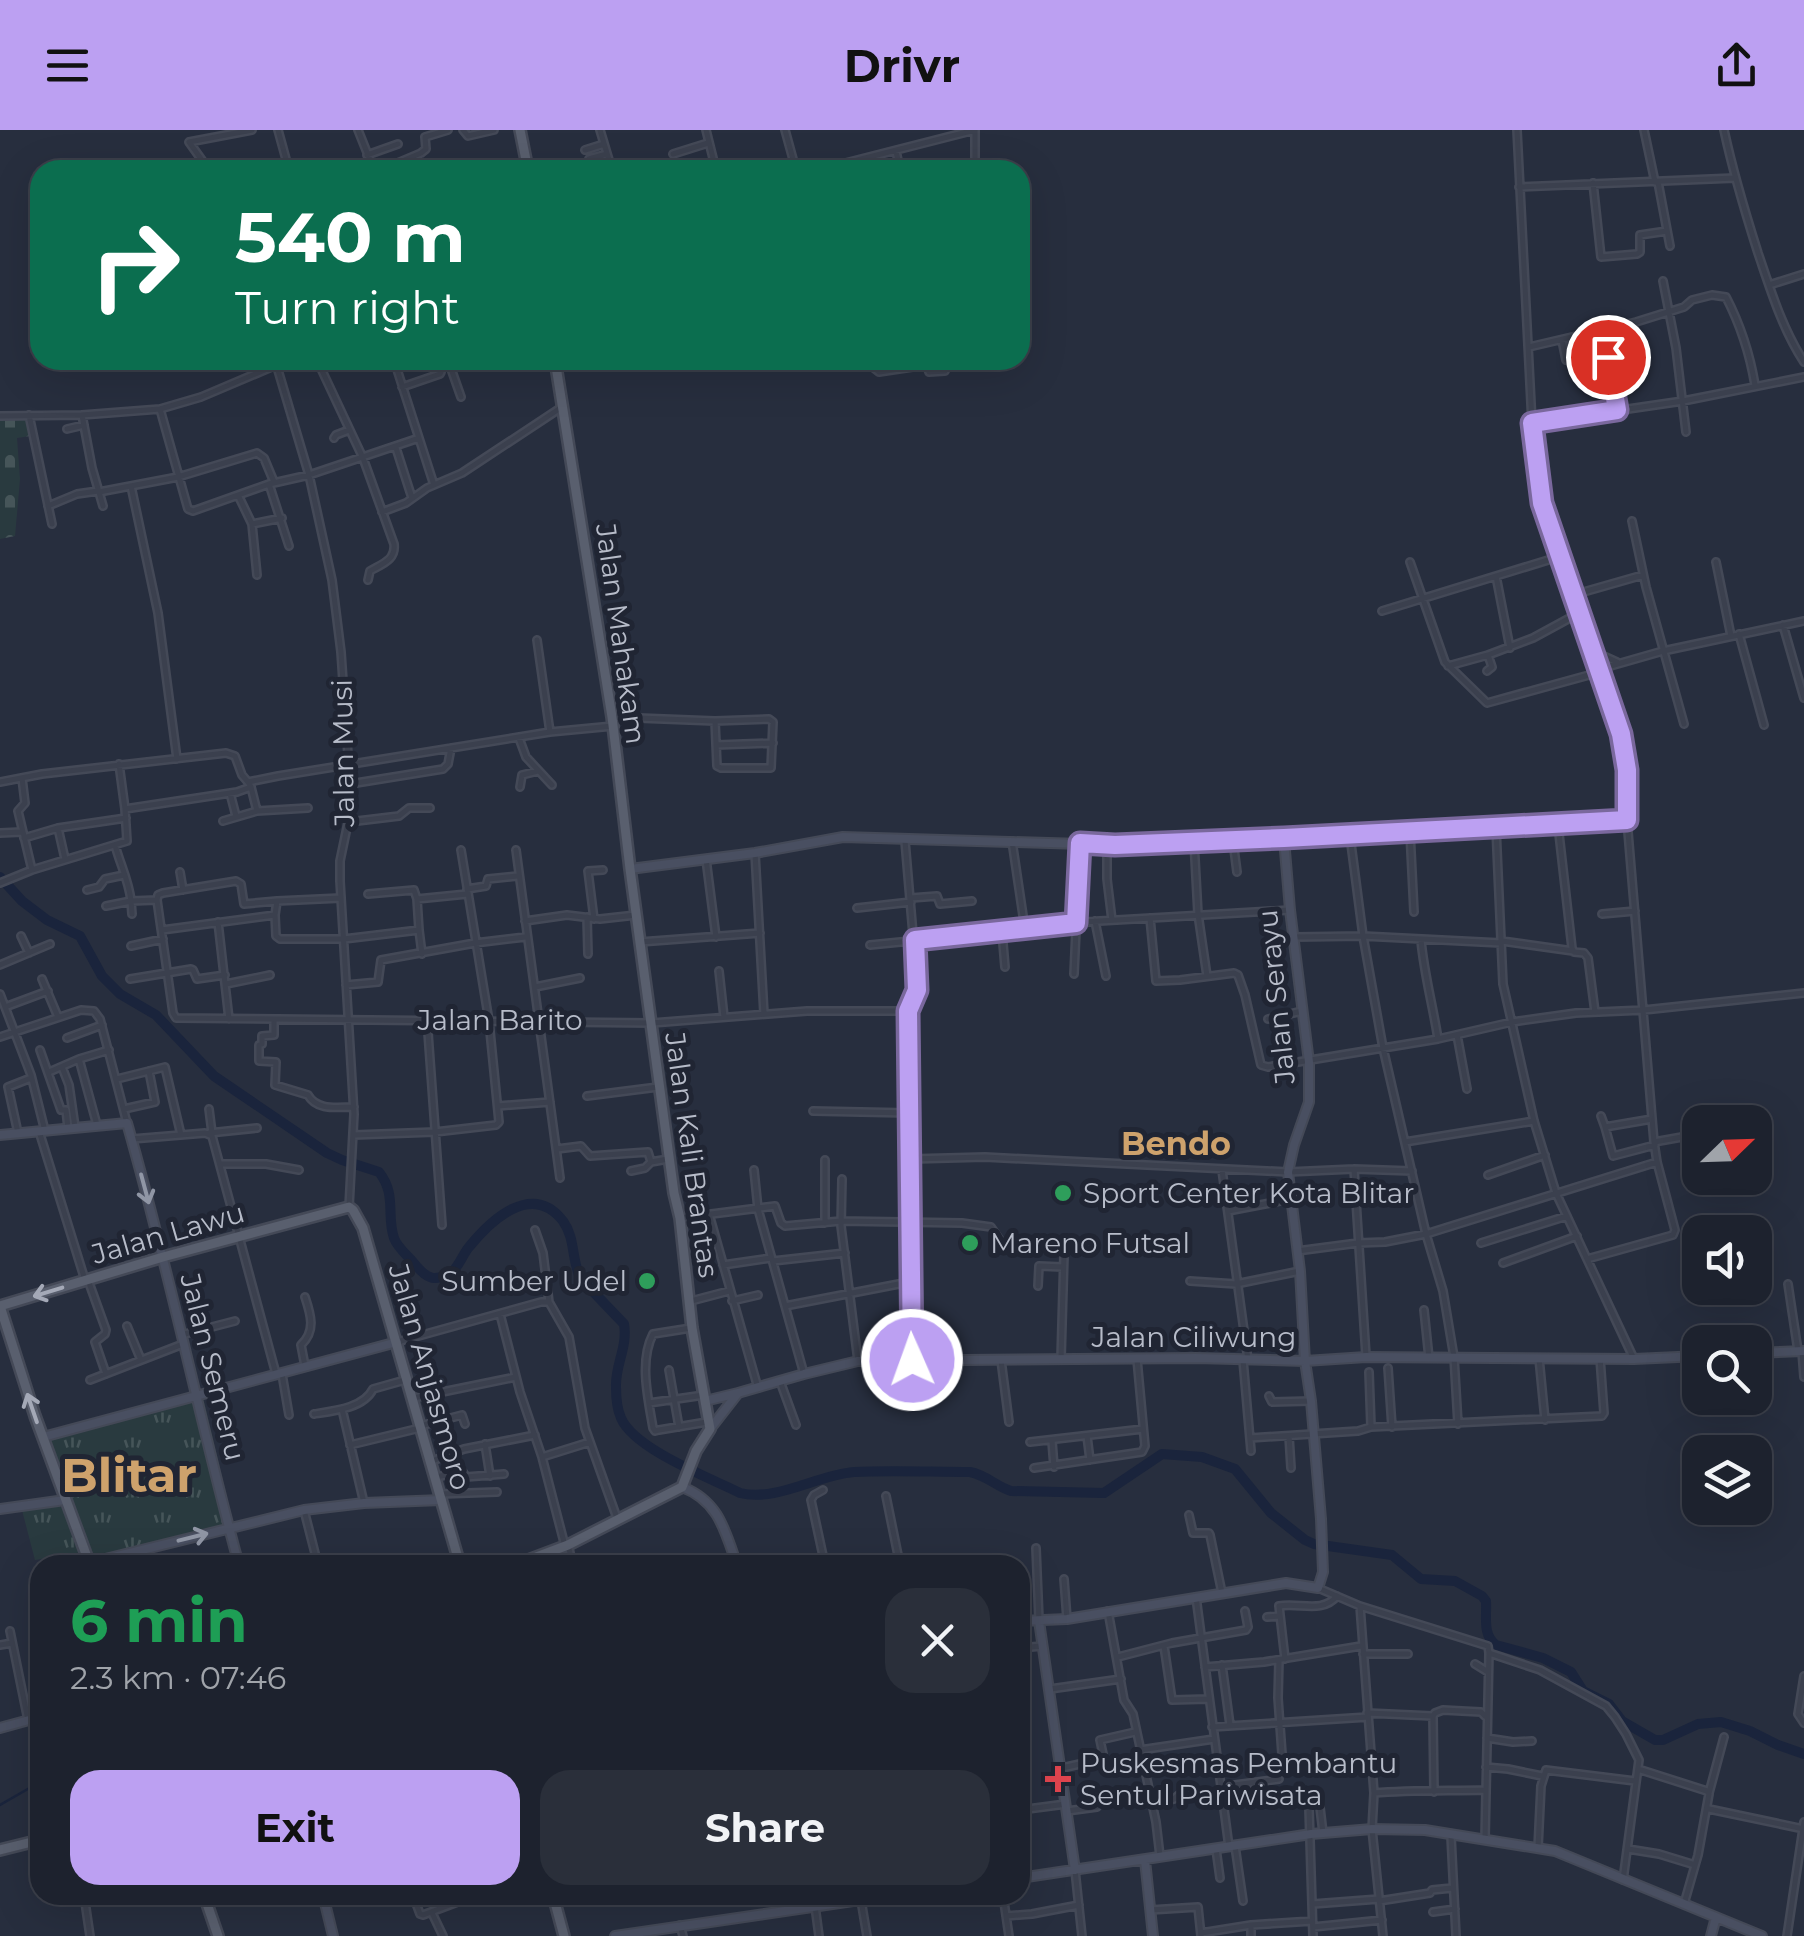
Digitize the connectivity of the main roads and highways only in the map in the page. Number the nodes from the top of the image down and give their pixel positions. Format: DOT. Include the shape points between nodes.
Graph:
graph roads {
  1 [pos="520,130"];
  2 [pos="526,160"];
  3 [pos="556,370"];
  4 [pos="630,870"];
  5 [pos="636,915"];
  6 [pos="0,1135"];
  7 [pos="348,1206"];
  8 [pos="163,1256"];
  9 [pos="0,1306"];
  10 [pos="0,1320"];
  11 [pos="7,1330"];
  12 [pos="397,1342"];
  13 [pos="1801,1351"];
  14 [pos="1772,1352"];
  15 [pos="1682,1357"];
  16 [pos="1307,1362"];
  17 [pos="738,1393"];
  18 [pos="196,1396"];
  19 [pos="704,1398"];
  20 [pos="708,1425"];
  21 [pos="42,1437"];
  22 [pos="683,1484"];
  23 [pos="441,1497"];
  24 [pos="65,1500"];
  25 [pos="0,1509"];
  26 [pos="228,1528"];
  27 [pos="86,1555"];
  28 [pos="124,1555"];
  29 [pos="236,1555"];
  30 [pos="457,1555"];
  31 [pos="546,1555"];
  32 [pos="733,1555"];
  33 [pos="1030,1622"];
  34 [pos="1039,1622"];
  35 [pos="30,1720"];
  36 [pos="0,1728"];
  37 [pos="30,1842"];
  38 [pos="0,1850"];
  39 [pos="1145,1860"];
  40 [pos="1075,1870"];
  41 [pos="1030,1877"];
  42 [pos="207,1905"];
  43 [pos="325,1905"];
  44 [pos="556,1905"];
  45 [pos="818,1905"];
  46 [pos="1716,1917"];
  47 [pos="218,1936"];
  48 [pos="333,1936"];
  49 [pos="564,1936"];
  50 [pos="615,1936"];
  51 [pos="1153,1936"];
  52 [pos="1711,1936"];
  53 [pos="1762,1936"];
  1 -- 2 [label="main road"];
  3 -- 4 [label="main road, Jalan Mahakam"];
  4 -- 5 [label="main road, Jalan Mahakam"];
  4 -- 16 [label="main road, Jalan Serayu" via="843,837 1107,844 1284,838 1309,1062 1308,1102 1288,1172"];
  5 -- 19 [label="main road, Jalan Kali Brantas"];
  6 -- 8 [label="main road, Jalan Semeru, one-way" via="127,1122"];
  7 -- 8 [label="main road, Jalan Lawu"];
  7 -- 12 [label="main road, Jalan Anjasmoro" via="363,1228"];
  8 -- 9 [label="main road, Jalan Lawu, one-way"];
  8 -- 18 [label="main road, Jalan Semeru"];
  9 -- 11 [label="main road"];
  10 -- 11 [label="main road"];
  21 -- 11 [label="main road, one-way"];
  12 -- 18 [label="main road"];
  12 -- 23 [label="main road, Jalan Anjasmoro"];
  13 -- 14 [label="main road"];
  15 -- 16 [label="main road, Jalan Ciliwung"];
  16 -- 17 [label="main road, Jalan Ciliwung" via="858,1361"];
  16 -- 34 [label="main road, Jalan Serayu" via="1322,1519 1318,1588 1286,1583"];
  17 -- 19 [label="main road, Jalan Ciliwung"];
  17 -- 20 [label="main road"];
  18 -- 21 [label="main road"];
  18 -- 26 [label="main road, Jalan Semeru"];
  19 -- 20 [label="main road, Jalan Kali Brantas"];
  20 -- 22 [label="main road"];
  21 -- 24 [label="main road"];
  22 -- 31 [label="main road"];
  22 -- 32 [label="main road" via="714,1508"];
  23 -- 26 [label="main road" via="304,1510"];
  23 -- 30 [label="main road, Jalan Anjasmoro"];
  24 -- 25 [label="main road"];
  24 -- 27 [label="main road"];
  28 -- 26 [label="main road, one-way"];
  26 -- 29 [label="main road, Jalan Semeru"];
  33 -- 34 [label="main road"];
  34 -- 40 [label="main road"];
  35 -- 36 [label="main road"];
  37 -- 38 [label="main road"];
  39 -- 40 [label="main road"];
  39 -- 46 [label="main road" via="1311,1834 1405,1828 1556,1852"];
  39 -- 51 [label="main road"];
  40 -- 41 [label="main road"];
  42 -- 47 [label="main road"];
  43 -- 48 [label="main road"];
  44 -- 49 [label="main road"];
  45 -- 50 [label="main road"];
  46 -- 52 [label="main road"];
  46 -- 53 [label="main road"];
}
